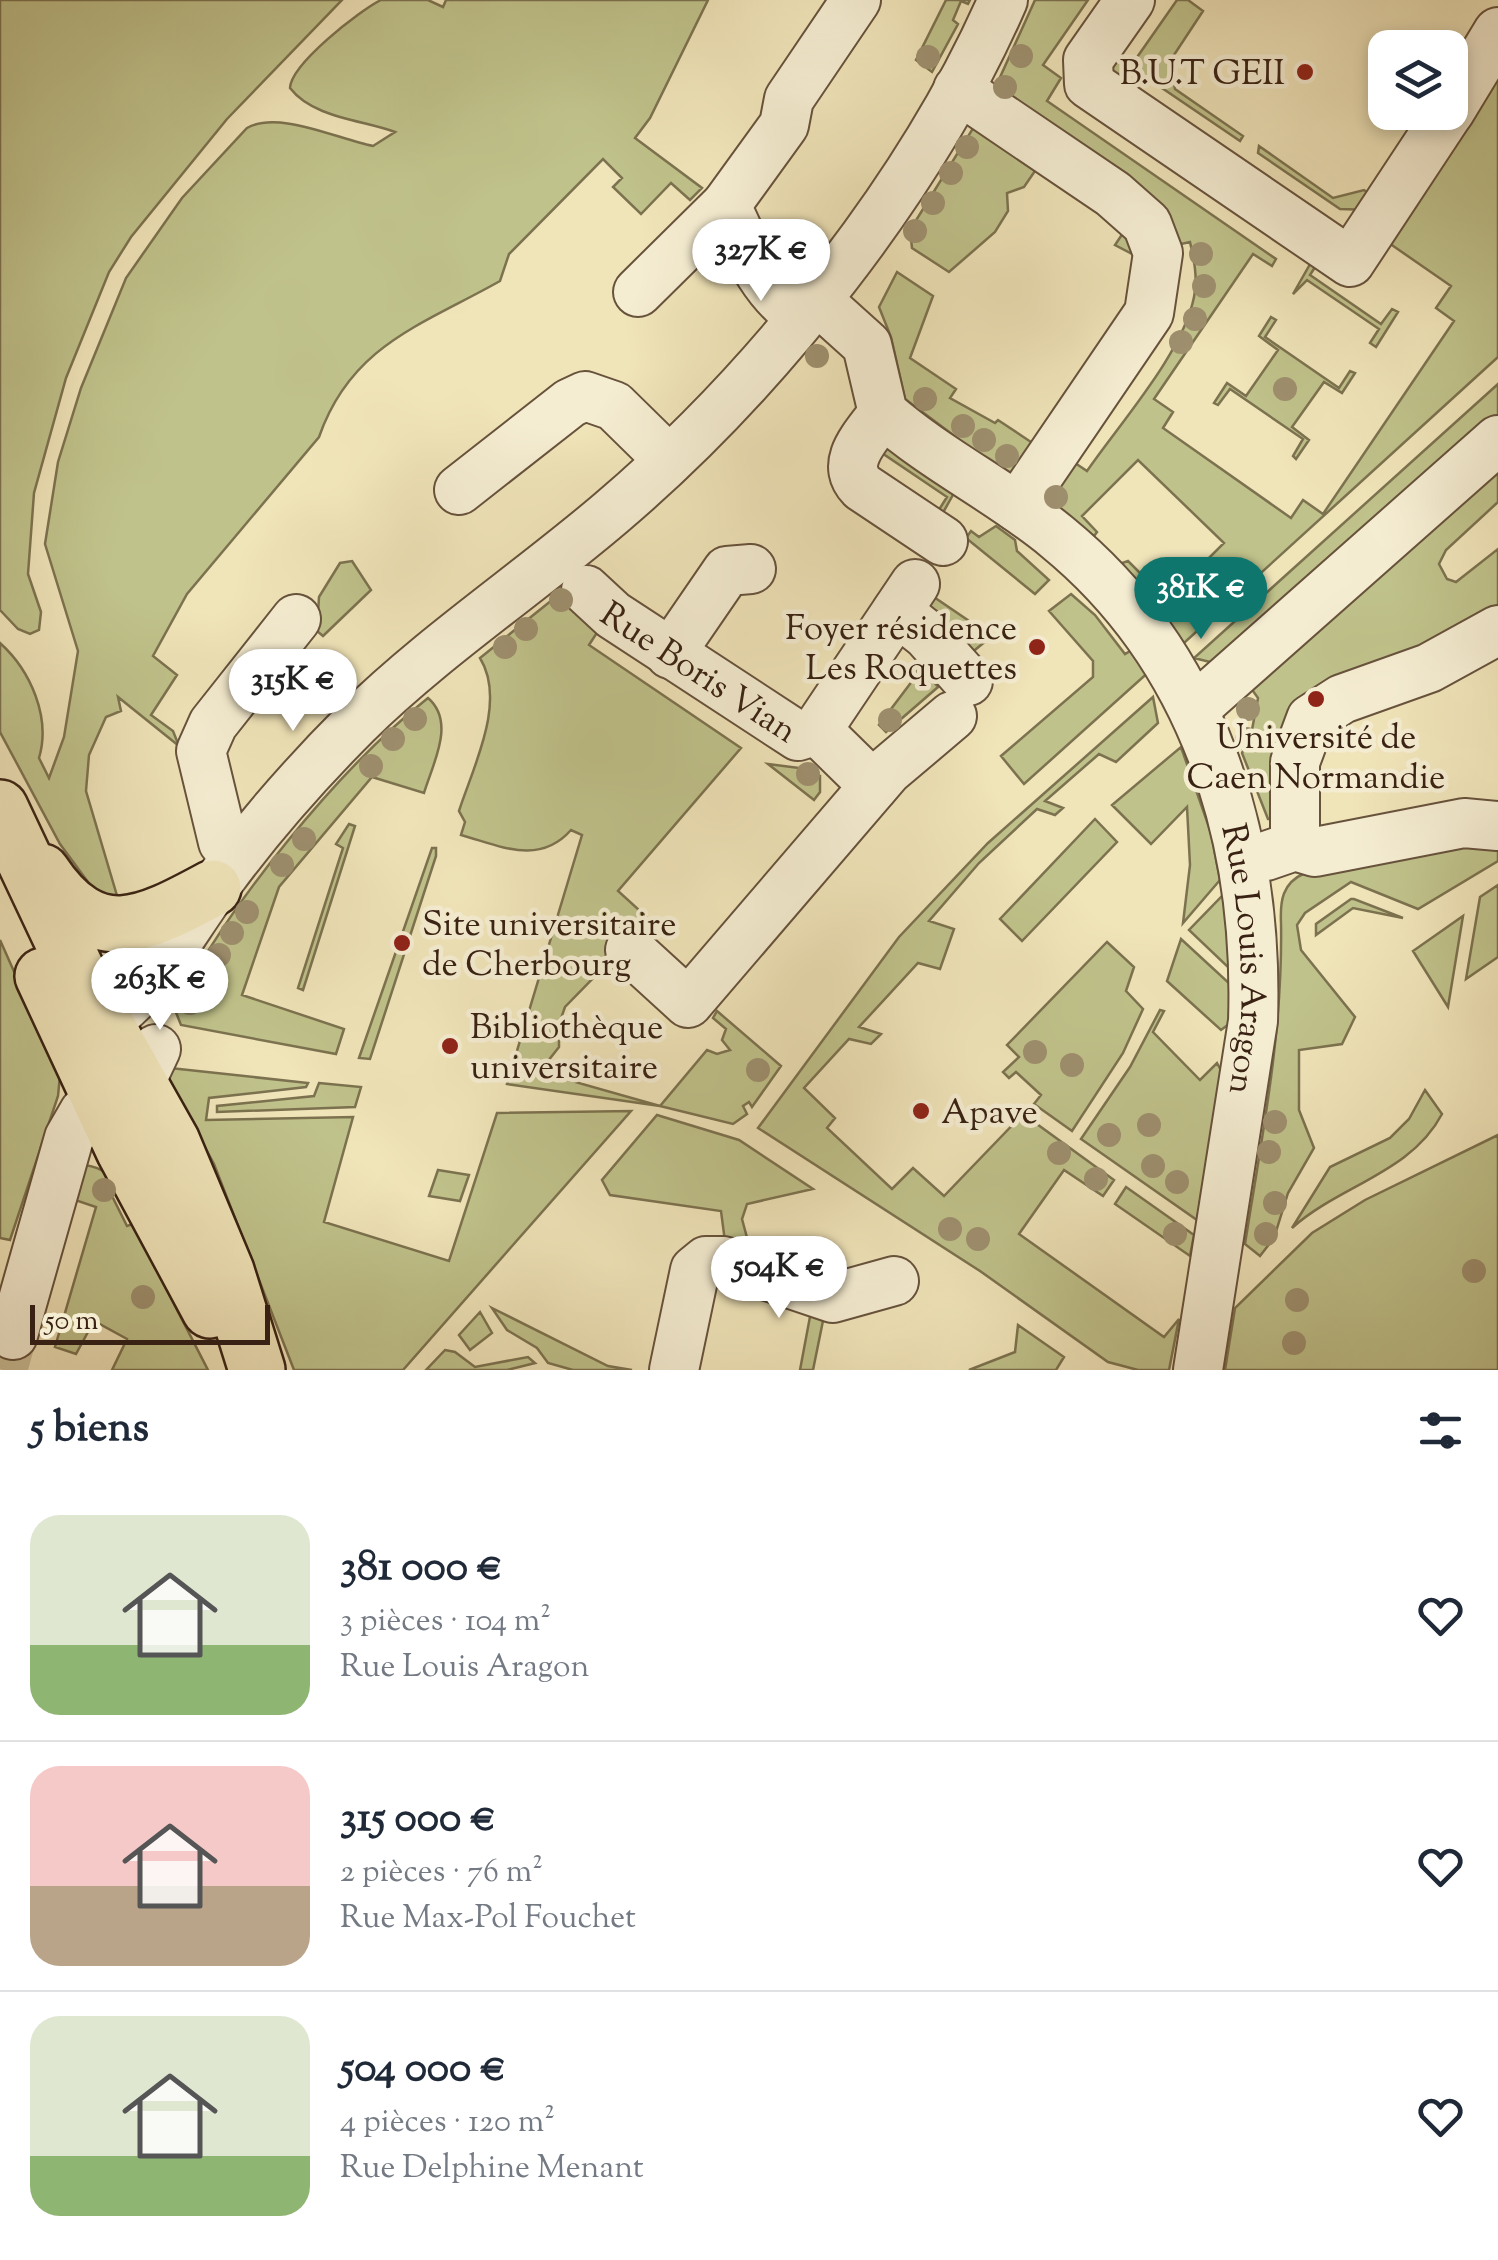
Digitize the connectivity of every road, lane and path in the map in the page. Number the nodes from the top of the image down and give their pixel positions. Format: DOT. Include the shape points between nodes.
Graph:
graph roads {
  1 [pos="856,0"];
  2 [pos="1004,0"];
  3 [pos="1130,0"];
  4 [pos="1498,32"];
  5 [pos="1468,81"];
  6 [pos="958,89"];
  7 [pos="1437,130"];
  8 [pos="726,205"];
  9 [pos="638,292"];
  10 [pos="808,308"];
  11 [pos="883,413"];
  12 [pos="1498,440"];
  13 [pos="669,460"];
  14 [pos="459,490"];
  15 [pos="999,494"];
  16 [pos="752,570"];
  17 [pos="922,574"];
  18 [pos="586,590"];
  19 [pos="296,619"];
  20 [pos="1498,630"];
  21 [pos="670,654"];
  22 [pos="1188,698"];
  23 [pos="817,730"];
  24 [pos="874,786"];
  25 [pos="1,810"];
  26 [pos="1498,826"];
  27 [pos="1295,846"];
  28 [pos="1244,863"];
  29 [pos="226,871"];
  30 [pos="0,878"];
  31 [pos="630,950"];
  32 [pos="90,1034"];
  33 [pos="132,1078"];
  34 [pos="894,1281"];
  35 [pos="13,1335"];
  36 [pos="255,1370"];
  37 [pos="674,1370"];
  38 [pos="1198,1370"];
  1 -- 8 [label="street" via="790,99 784,125"];
  2 -- 6 [label="street"];
  3 -- 7 [label="street" via="1088,60 1089,84 1350,262"];
  4 -- 5 [label="street"];
  6 -- 10 [label="street" via="877,218"];
  6 -- 15 [label="street, Rue Boris Vian" via="1113,194 1147,224 1158,253 1148,313"];
  8 -- 9 [label="street"];
  8 -- 10 [label="street" via="762,282 780,302"];
  10 -- 11 [label="street" via="868,345"];
  10 -- 13 [label="street"];
  11 -- 15 [label="street, Rue Louis Aragon"];
  11 -- 17 [label="street" via="852,460 855,481"];
  12 -- 22 [label="street"];
  13 -- 14 [label="street" via="614,406 585,396"];
  13 -- 29 [label="street" via="356,723"];
  15 -- 17 [label="street, Rue Boris Vian"];
  15 -- 22 [label="street, Rue Louis Aragon" via="1089,566 1152,640"];
  16 -- 21 [label="street" via="727,570"];
  17 -- 23 [label="street, Rue Boris Vian"];
  17 -- 24 [label="street" via="927,635 960,698"];
  18 -- 21 [label="street, Rue Boris Vian"];
  19 -- 29 [label="street" via="214,724 201,751"];
  20 -- 27 [label="street" via="1428,668 1342,699 1311,720 1294,762"];
  21 -- 23 [label="street, Rue Boris Vian" via="789,733"];
  22 -- 28 [label="street, Rue Louis Aragon" via="1229,796"];
  23 -- 24 [label="street, Rue Boris Vian"];
  24 -- 31 [label="street" via="699,1018"];
  25 -- 29 [label="main road" via="57,894 100,922 152,921"];
  25 -- 32 [label="main road"];
  26 -- 27 [label="street" via="1464,823 1315,852"];
  27 -- 28 [label="street"];
  28 -- 38 [label="street, Rue Louis Aragon" via="1253,1022"];
  29 -- 32 [label="street" via="135,1001"];
  30 -- 32 [label="main road"];
  32 -- 33 [label="main road"];
  33 -- 35 [label="street" via="84,1112 69,1138"];
  33 -- 36 [label="main road" via="204,1212"];
  34 -- 37 [label="street" via="833,1298 706,1261 695,1270"];
}
